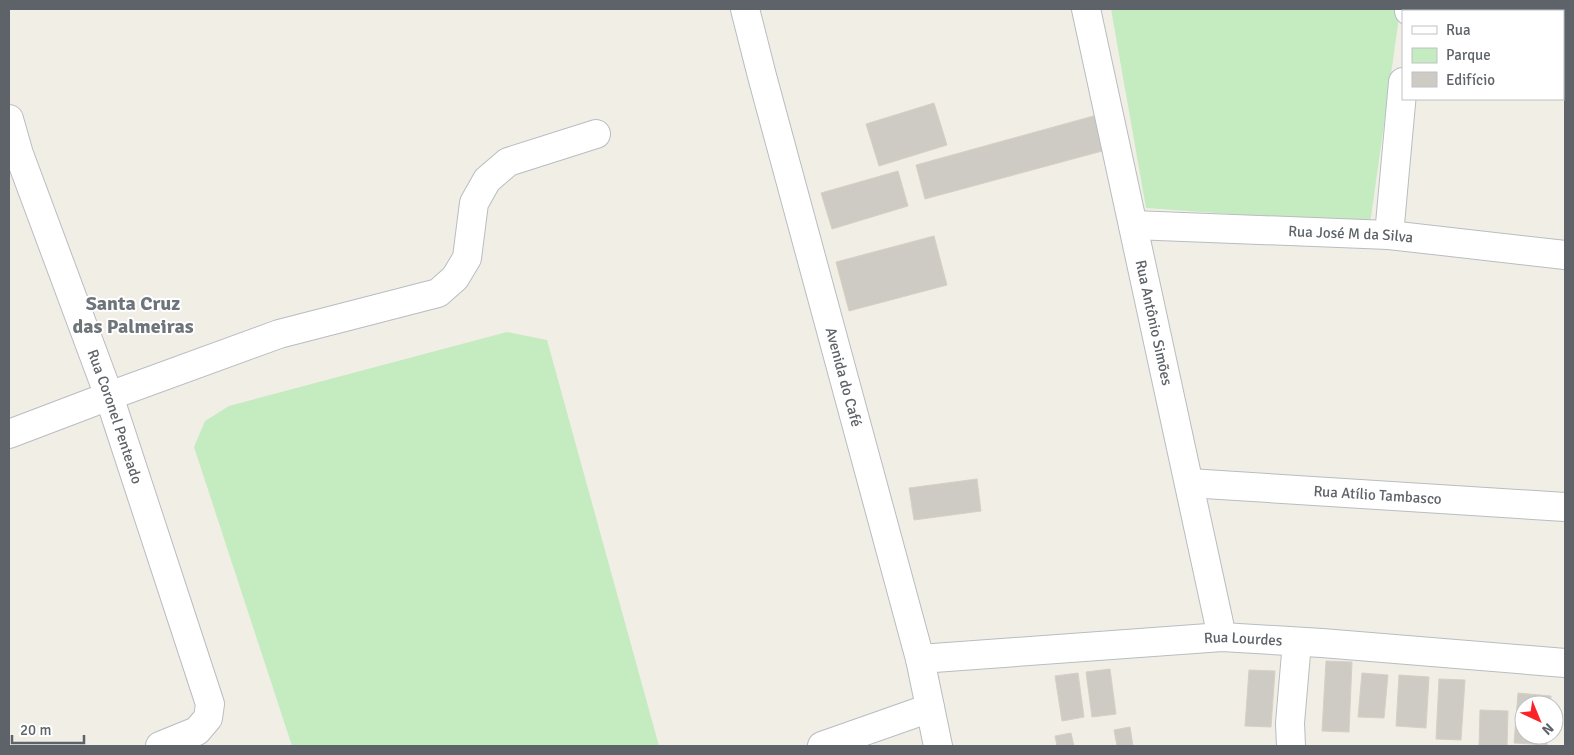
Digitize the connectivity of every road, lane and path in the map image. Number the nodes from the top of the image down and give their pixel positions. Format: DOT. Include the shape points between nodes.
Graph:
graph roads {
  1 [pos="745,9"];
  2 [pos="1086,9"];
  3 [pos="1402,93"];
  4 [pos="9,119"];
  5 [pos="596,134"];
  6 [pos="14,156"];
  7 [pos="1133,225"];
  8 [pos="1389,235"];
  9 [pos="1565,255"];
  10 [pos="109,396"];
  11 [pos="9,434"];
  12 [pos="1189,483"];
  13 [pos="1565,507"];
  14 [pos="1222,638"];
  15 [pos="1296,642"];
  16 [pos="920,659"];
  17 [pos="1565,663"];
  18 [pos="930,708"];
  19 [pos="160,746"];
  20 [pos="822,746"];
  21 [pos="938,746"];
  22 [pos="1291,746"];
  1 -- 16 [label="street, Avenida do Café"];
  2 -- 7 [label="street, Rua Antônio Simões"];
  3 -- 8 [label="street"];
  4 -- 6 [label="street, Rua Coronel Penteado"];
  5 -- 10 [label="street" via="508,162 487,180 474,203 467,258 454,278 438,293 279,334"];
  6 -- 10 [label="street, Rua Coronel Penteado"];
  7 -- 8 [label="street, Rua José M da Silva"];
  7 -- 12 [label="street, Rua Antônio Simões"];
  8 -- 9 [label="street, Rua José M da Silva"];
  10 -- 11 [label="street"];
  10 -- 19 [label="street, Rua Coronel Penteado" via="210,704 208,718 197,731"];
  12 -- 13 [label="street, Rua Atílio Tambasco"];
  12 -- 14 [label="street, Rua Antônio Simões"];
  14 -- 15 [label="street, Rua Lourdes"];
  14 -- 16 [label="street, Rua Lourdes"];
  15 -- 17 [label="street, Rua Lourdes"];
  15 -- 22 [label="street"];
  16 -- 18 [label="street, Avenida do Café"];
  18 -- 20 [label="street"];
  18 -- 21 [label="street, Avenida do Café"];
}
